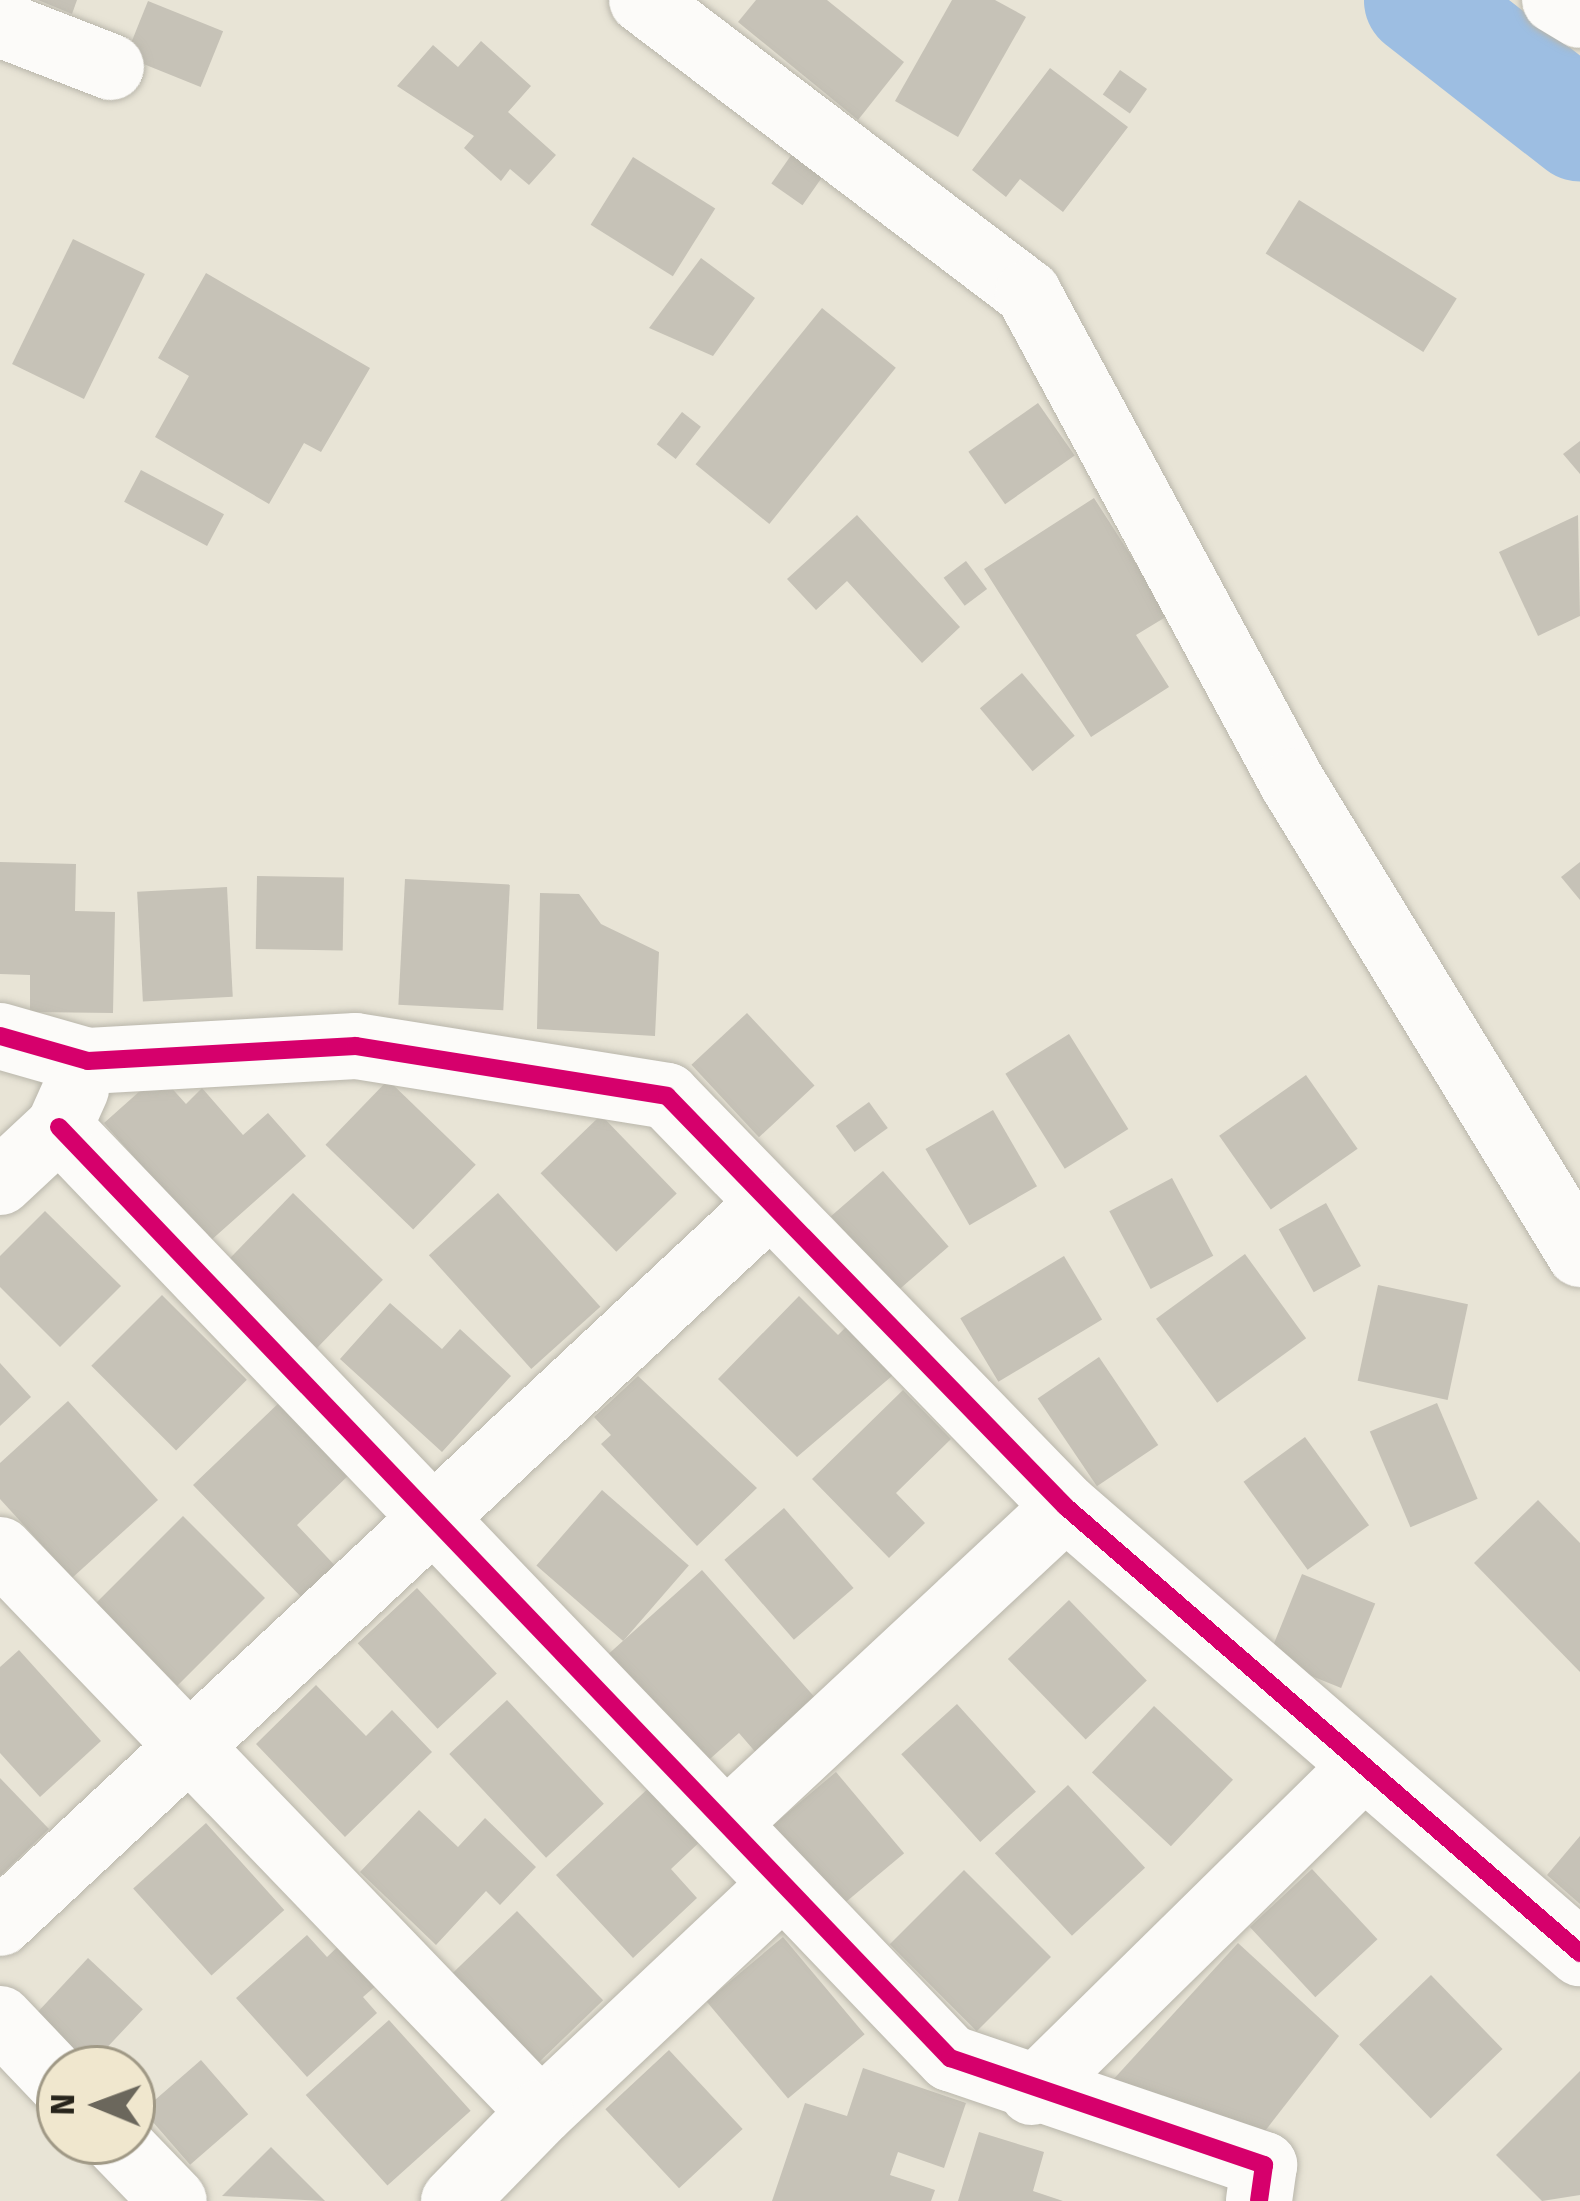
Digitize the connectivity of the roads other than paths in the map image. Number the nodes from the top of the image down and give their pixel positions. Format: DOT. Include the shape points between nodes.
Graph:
graph roads {
  1 [pos="642,0"];
  2 [pos="1555,0"];
  3 [pos="1580,15"];
  4 [pos="0,24"];
  5 [pos="111,67"];
  6 [pos="0,1036"];
  7 [pos="88,1061"];
  8 [pos="59,1127"];
  9 [pos="0,1182"];
  10 [pos="768,1205"];
  11 [pos="1580,1254"];
  12 [pos="1066,1508"];
  13 [pos="431,1522"];
  14 [pos="0,1550"];
  15 [pos="193,1750"];
  16 [pos="1361,1769"];
  17 [pos="730,1820"];
  18 [pos="783,1885"];
  19 [pos="0,1923"];
  20 [pos="1580,1954"];
  21 [pos="0,2019"];
  22 [pos="36,2057"];
  23 [pos="1032,2092"];
  24 [pos="541,2112"];
  25 [pos="139,2165"];
  26 [pos="174,2201"];
  27 [pos="454,2201"];
  28 [pos="1259,2201"];
  1 -- 11 [label="street" via="1028,293 1292,782"];
  2 -- 3 [label="street"];
  4 -- 5 [label="street"];
  6 -- 7 [label="street"];
  7 -- 8 [label="street"];
  7 -- 10 [label="street" via="356,1046 667,1096"];
  8 -- 9 [label="street"];
  8 -- 13 [label="street"];
  10 -- 12 [label="street"];
  10 -- 13 [label="street"];
  12 -- 16 [label="street"];
  12 -- 17 [label="street"];
  13 -- 15 [label="street"];
  13 -- 17 [label="street"];
  14 -- 15 [label="street"];
  15 -- 19 [label="street"];
  15 -- 24 [label="street"];
  16 -- 20 [label="street"];
  16 -- 23 [label="street"];
  17 -- 18 [label="street"];
  18 -- 23 [label="street" via="950,2058"];
  18 -- 24 [label="street"];
  21 -- 22 [label="street"];
  23 -- 28 [label="street" via="1264,2165"];
  24 -- 27 [label="street"];
  25 -- 26 [label="street"];
}
